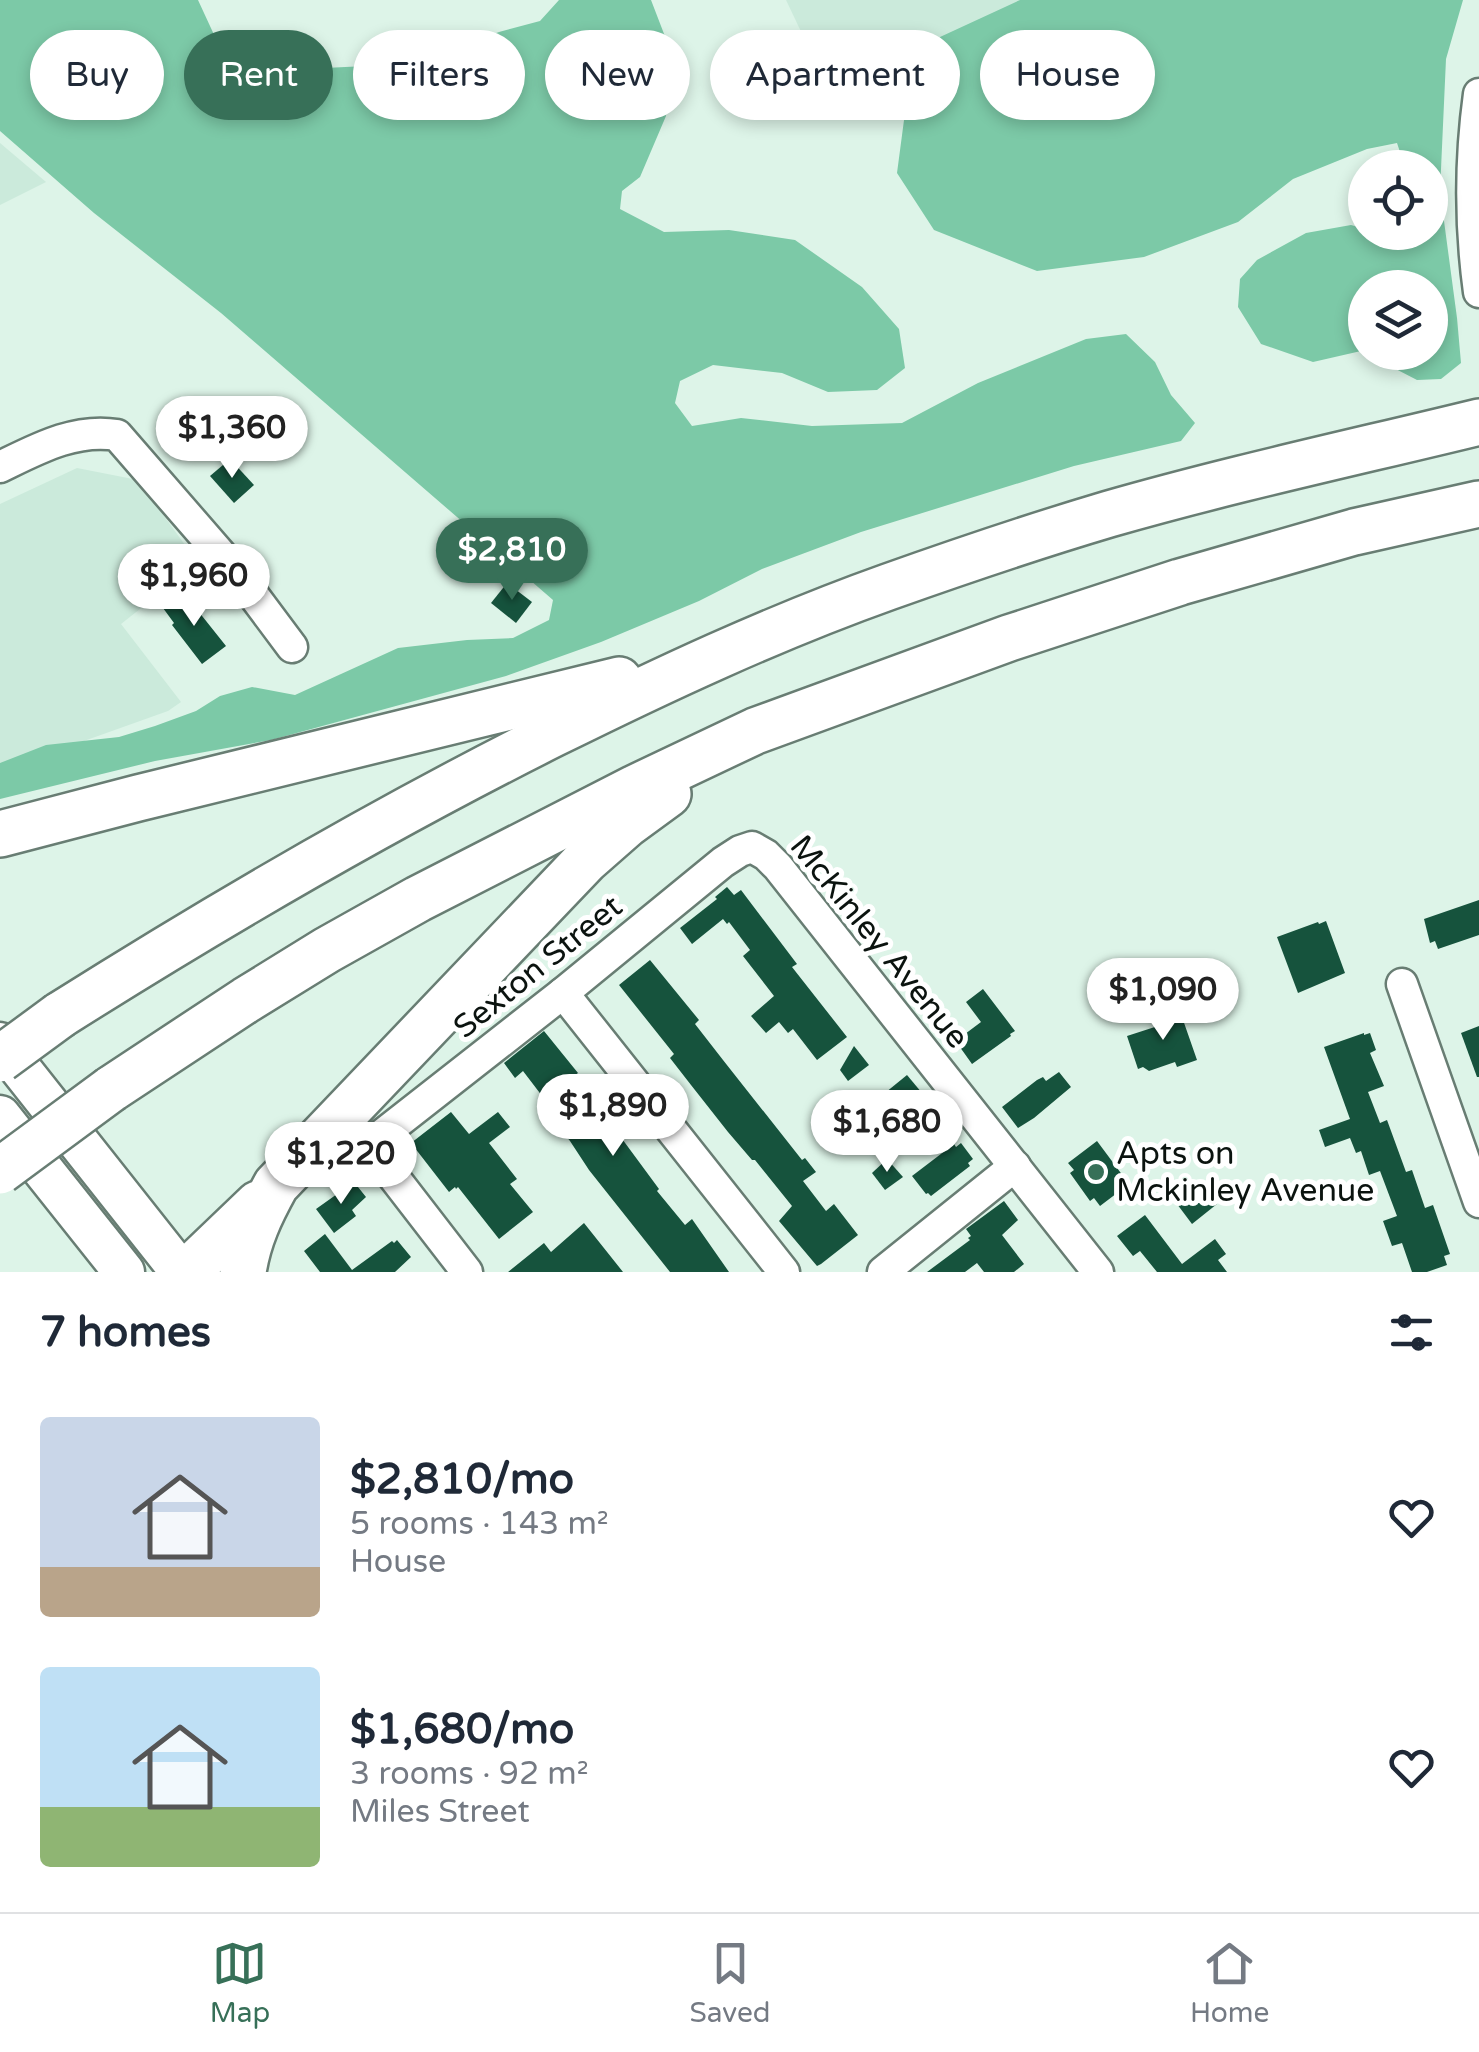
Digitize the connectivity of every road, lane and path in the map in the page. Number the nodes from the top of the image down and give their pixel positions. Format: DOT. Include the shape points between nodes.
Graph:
graph roads {
  1 [pos="1479,94"];
  2 [pos="1479,292"];
  3 [pos="1479,422"];
  4 [pos="0,468"];
  5 [pos="1479,504"];
  6 [pos="292,647"];
  7 [pos="714,657"];
  8 [pos="793,716"];
  9 [pos="0,834"];
  10 [pos="752,847"];
  11 [pos="1402,984"];
  12 [pos="563,993"];
  13 [pos="0,1044"];
  14 [pos="0,1059"];
  15 [pos="0,1116"];
  16 [pos="1015,1166"];
  17 [pos="0,1171"];
  18 [pos="276,1185"];
  19 [pos="1479,1202"];
  20 [pos="124,1272"];
  21 [pos="184,1272"];
  22 [pos="243,1272"];
  23 [pos="467,1272"];
  24 [pos="784,1272"];
  25 [pos="883,1272"];
  26 [pos="1098,1272"];
  1 -- 2 [label="street" via="1471,214"];
  3 -- 7 [label="highway" via="1111,514 886,588"];
  4 -- 6 [label="street" via="60,440 117,435"];
  5 -- 8 [label="highway" via="1180,582"];
  7 -- 9 [label="highway"];
  7 -- 14 [label="highway, bridge" via="356,837 191,932"];
  8 -- 17 [label="highway, bridge" via="635,788 327,950 110,1089"];
  8 -- 18 [label="highway" via="660,800 586,860"];
  10 -- 12 [label="street, Sexton Street" via="723,862"];
  10 -- 16 [label="street, McKinley Avenue" via="778,867"];
  11 -- 19 [label="street"];
  12 -- 23 [label="street, Sexton Street" via="369,1144"];
  12 -- 24 [label="street"];
  13 -- 21 [label="main road"];
  15 -- 20 [label="main road"];
  16 -- 25 [label="street"];
  16 -- 26 [label="street, McKinley Avenue"];
  18 -- 21 [label="highway"];
  18 -- 22 [label="highway" via="253,1230"];
}
